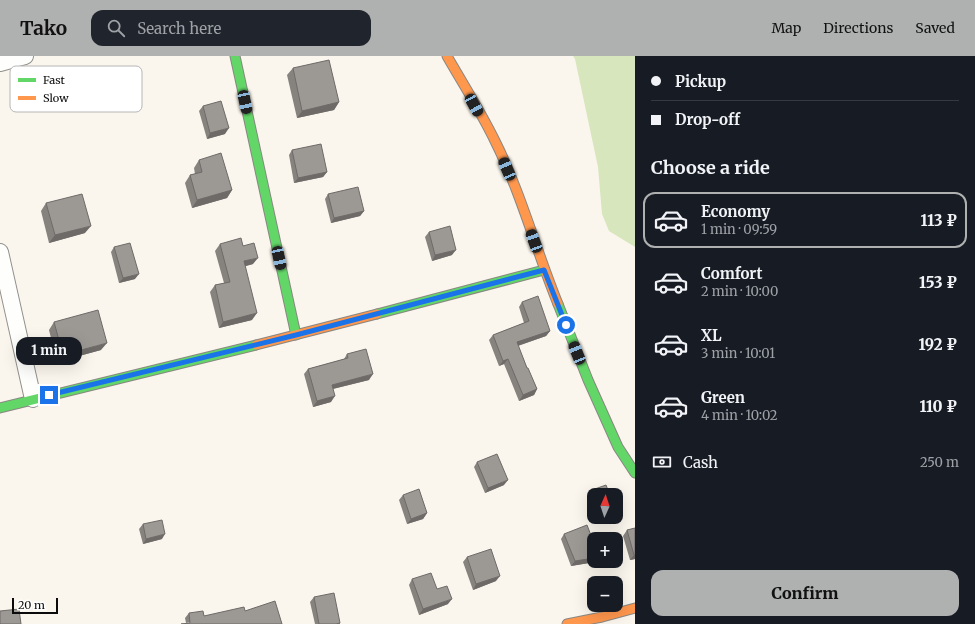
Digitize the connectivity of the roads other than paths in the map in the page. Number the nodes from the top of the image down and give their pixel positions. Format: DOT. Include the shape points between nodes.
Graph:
graph roads {
  1 [pos="25,56"];
  2 [pos="235,56"];
  3 [pos="447,56"];
  4 [pos="0,63"];
  5 [pos="0,252"];
  6 [pos="544,270"];
  7 [pos="296,335"];
  8 [pos="33,398"];
  9 [pos="0,408"];
  10 [pos="635,473"];
  11 [pos="635,608"];
  12 [pos="568,624"];
  1 -- 4 [label="street"];
  2 -- 7 [label="street"];
  3 -- 6 [label="street" via="495,142 513,183"];
  5 -- 8 [label="street"];
  6 -- 7 [label="street"];
  6 -- 10 [label="street" via="591,387 618,447"];
  7 -- 8 [label="street"];
  8 -- 9 [label="street"];
  11 -- 12 [label="street"];
}
